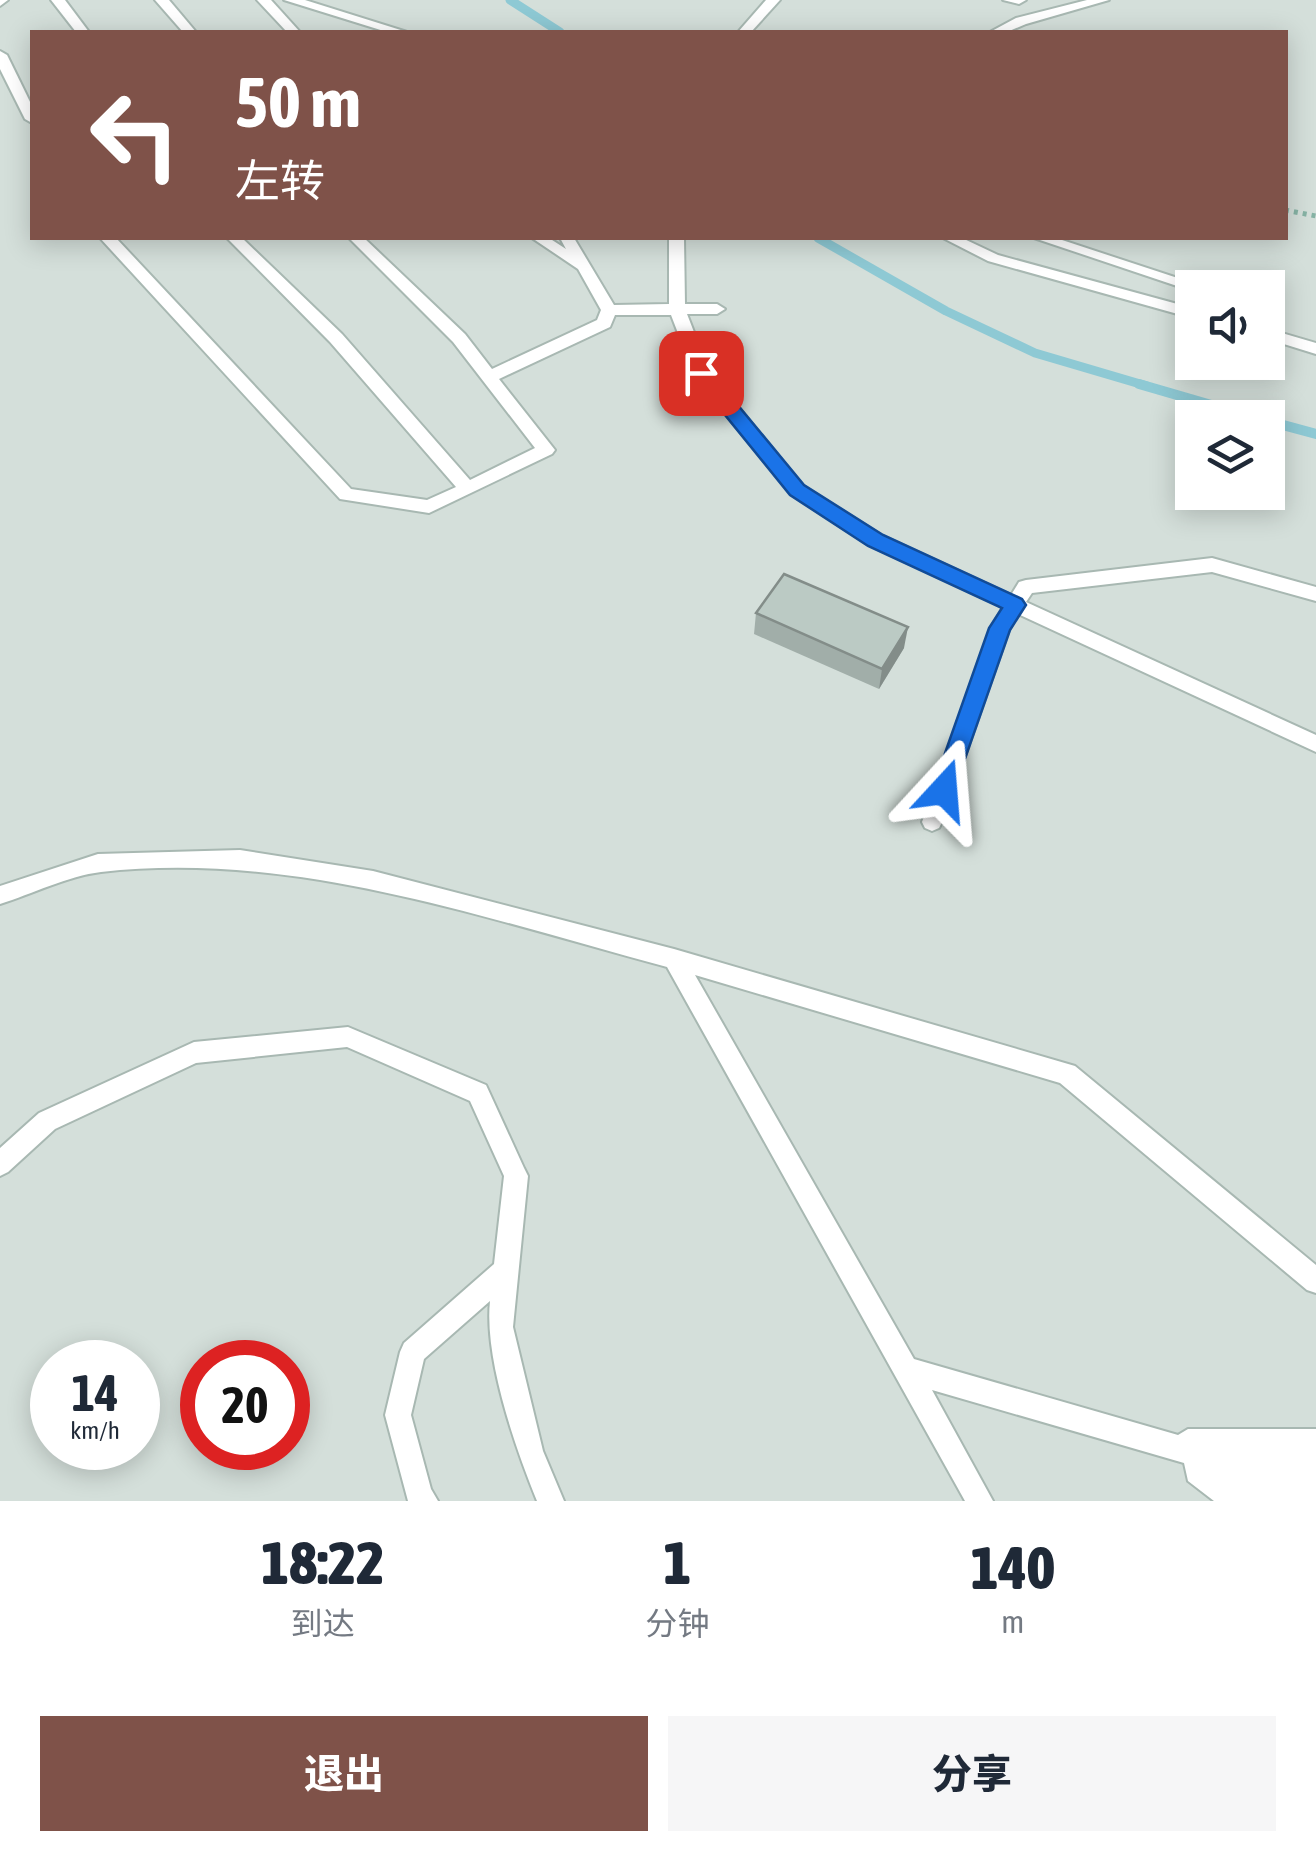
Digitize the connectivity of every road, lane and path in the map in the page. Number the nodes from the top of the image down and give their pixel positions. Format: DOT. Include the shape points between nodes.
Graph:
graph roads {
  1 [pos="58,0"];
  2 [pos="162,0"];
  3 [pos="264,0"];
  4 [pos="291,0"];
  5 [pos="773,0"];
  6 [pos="1014,0"];
  7 [pos="1102,0"];
  8 [pos="1021,21"];
  9 [pos="82,30"];
  10 [pos="188,30"];
  11 [pos="292,30"];
  12 [pos="393,30"];
  13 [pos="746,30"];
  14 [pos="1001,30"];
  15 [pos="0,56"];
  16 [pos="30,115"];
  17 [pos="1288,211"];
  18 [pos="1316,216"];
  19 [pos="110,240"];
  20 [pos="236,240"];
  21 [pos="358,240"];
  22 [pos="542,240"];
  23 [pos="568,240"];
  24 [pos="676,240"];
  25 [pos="955,240"];
  26 [pos="1048,240"];
  27 [pos="586,270"];
  28 [pos="1175,280"];
  29 [pos="1175,308"];
  30 [pos="717,309"];
  31 [pos="609,310"];
  32 [pos="678,310"];
  33 [pos="1285,339"];
  34 [pos="1316,349"];
  35 [pos="491,376"];
  36 [pos="467,488"];
  37 [pos="1316,594"];
  38 [pos="1015,605"];
  39 [pos="1316,744"];
  40 [pos="932,822"];
  41 [pos="0,895"];
  42 [pos="674,959"];
  43 [pos="0,1164"];
  44 [pos="506,1270"];
  45 [pos="1316,1281"];
  46 [pos="906,1370"];
  47 [pos="1154,1442"];
  48 [pos="1316,1442"];
  49 [pos="1316,1463"];
  50 [pos="1316,1483"];
  51 [pos="426,1501"];
  52 [pos="551,1501"];
  53 [pos="980,1501"];
  54 [pos="1216,1501"];
  55 [pos="1226,1501"];
  56 [pos="1237,1501"];
  57 [pos="1258,1501"];
  58 [pos="1281,1501"];
  59 [pos="1316,1501"];
  1 -- 9 [label="lane"];
  2 -- 10 [label="lane"];
  3 -- 11 [label="lane"];
  4 -- 12 [label="lane"];
  5 -- 13 [label="lane"];
  6 -- 8 [label="lane"];
  7 -- 8 [label="lane"];
  8 -- 14 [label="lane"];
  15 -- 16 [label="lane"];
  17 -- 18 [label="path"];
  19 -- 36 [label="lane" via="346,495 429,508"];
  20 -- 36 [label="lane" via="336,338"];
  21 -- 35 [label="lane"];
  22 -- 27 [label="lane"];
  23 -- 27 [label="lane"];
  24 -- 32 [label="lane"];
  25 -- 29 [label="lane" via="993,258"];
  26 -- 28 [label="lane"];
  27 -- 31 [label="lane"];
  30 -- 32 [label="lane"];
  31 -- 32 [label="lane"];
  31 -- 35 [label="lane" via="604,323"];
  32 -- 38 [label="lane" via="701,373 797,490 876,540"];
  33 -- 34 [label="lane"];
  35 -- 36 [label="lane" via="546,450"];
  37 -- 38 [label="lane" via="1212,564 1026,587"];
  38 -- 39 [label="lane"];
  38 -- 40 [label="lane" via="1000,628"];
  41 -- 42 [label="lane" via="98,863 240,859 373,880"];
  42 -- 45 [label="lane" via="1067,1074"];
  42 -- 46 [label="lane"];
  43 -- 44 [label="lane" via="47,1121 194,1053 348,1037 478,1092 516,1176"];
  44 -- 51 [label="lane" via="413,1352 398,1415"];
  44 -- 52 [label="lane" via="500,1327 530,1452"];
  46 -- 47 [label="lane"];
  46 -- 53 [label="lane"];
  47 -- 48 [label="lane"];
  47 -- 49 [label="lane"];
  47 -- 50 [label="lane"];
  47 -- 54 [label="lane"];
  47 -- 55 [label="lane"];
  47 -- 56 [label="lane"];
  47 -- 57 [label="lane"];
  47 -- 58 [label="lane"];
  47 -- 59 [label="lane"];
}
